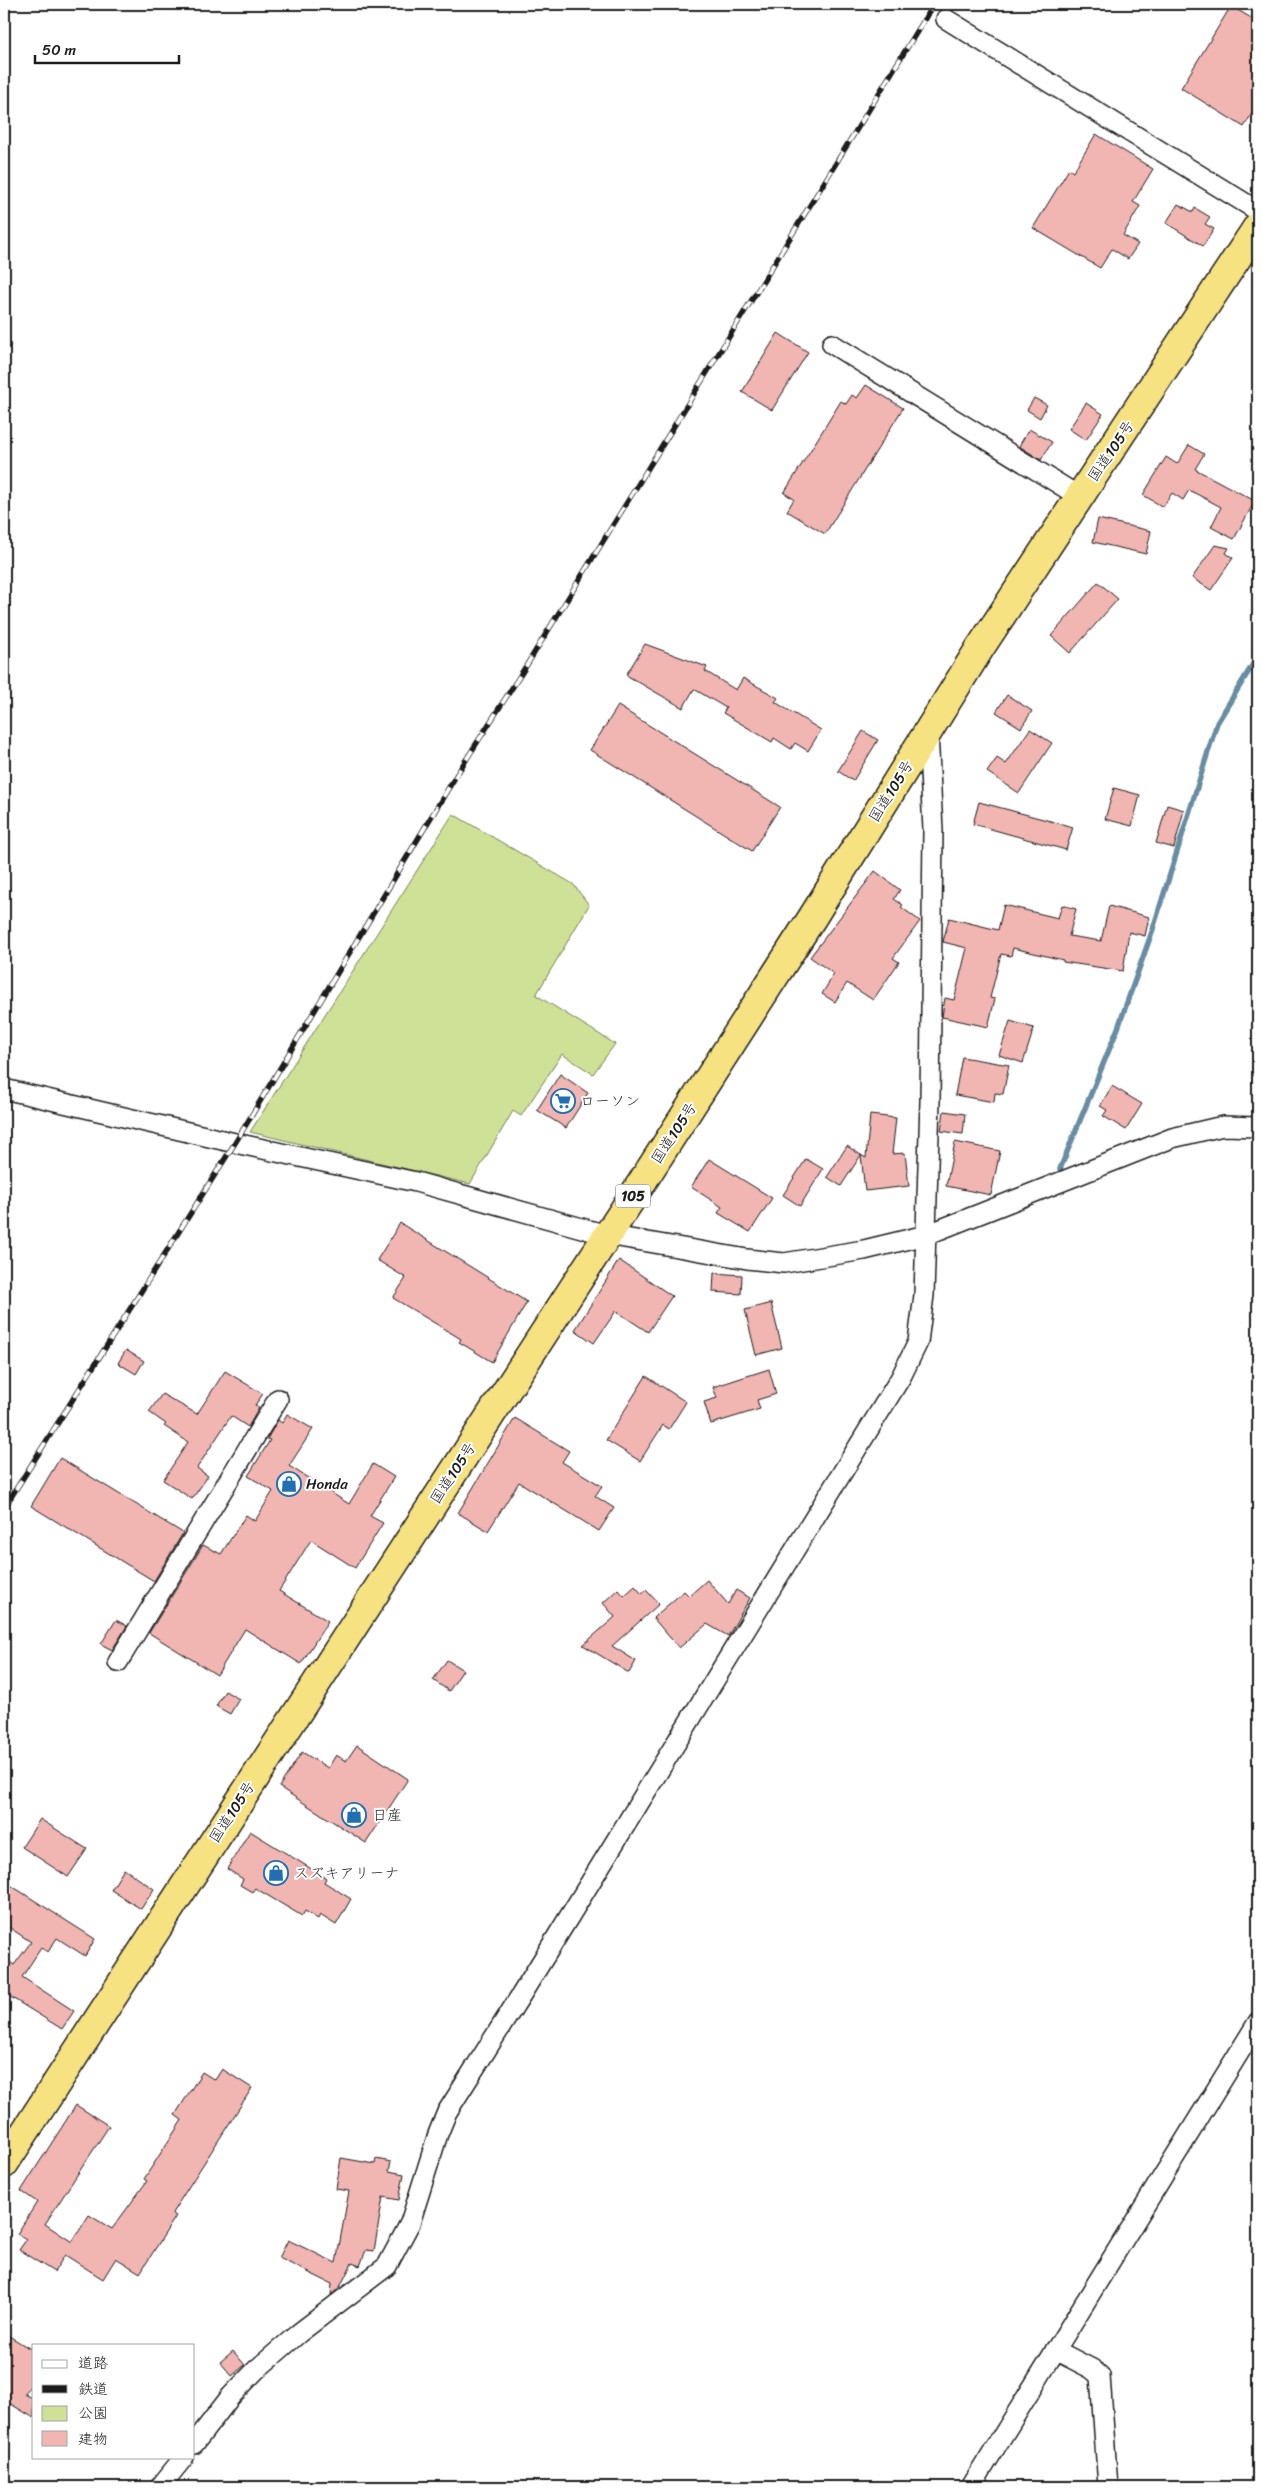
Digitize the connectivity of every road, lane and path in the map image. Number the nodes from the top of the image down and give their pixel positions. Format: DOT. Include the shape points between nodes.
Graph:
graph roads {
  1 [pos="946,19"];
  2 [pos="1258,211"];
  3 [pos="1258,226"];
  4 [pos="832,344"];
  5 [pos="1080,497"];
  6 [pos="928,732"];
  7 [pos="4,1089"];
  8 [pos="1258,1126"];
  9 [pos="607,1235"];
  10 [pos="926,1235"];
  11 [pos="278,1399"];
  12 [pos="118,1662"];
  13 [pos="1258,2022"];
  14 [pos="4,2164"];
  15 [pos="1055,2350"];
  16 [pos="195,2443"];
  17 [pos="183,2458"];
  18 [pos="160,2487"];
  19 [pos="972,2487"];
  20 [pos="1108,2487"];
  1 -- 2 [label="street"];
  3 -- 5 [label="highway, 国道105号 / 105"];
  4 -- 5 [label="street"];
  5 -- 6 [label="highway, 国道105号 / 105"];
  6 -- 9 [label="highway, 国道105号 / 105"];
  6 -- 10 [label="street" via="933,840"];
  7 -- 9 [label="street" via="416,1182"];
  8 -- 10 [label="street" via="1223,1126 1172,1138"];
  9 -- 10 [label="street" via="747,1260 784,1263 864,1250"];
  9 -- 14 [label="highway, 国道105号 / 105"];
  10 -- 16 [label="street" via="918,1342 901,1377 447,2112 410,2223 387,2266 256,2370"];
  11 -- 12 [label="street"];
  13 -- 15 [label="street"];
  15 -- 19 [label="street"];
  15 -- 20 [label="street" via="1100,2376"];
  17 -- 18 [label="street"];
}
